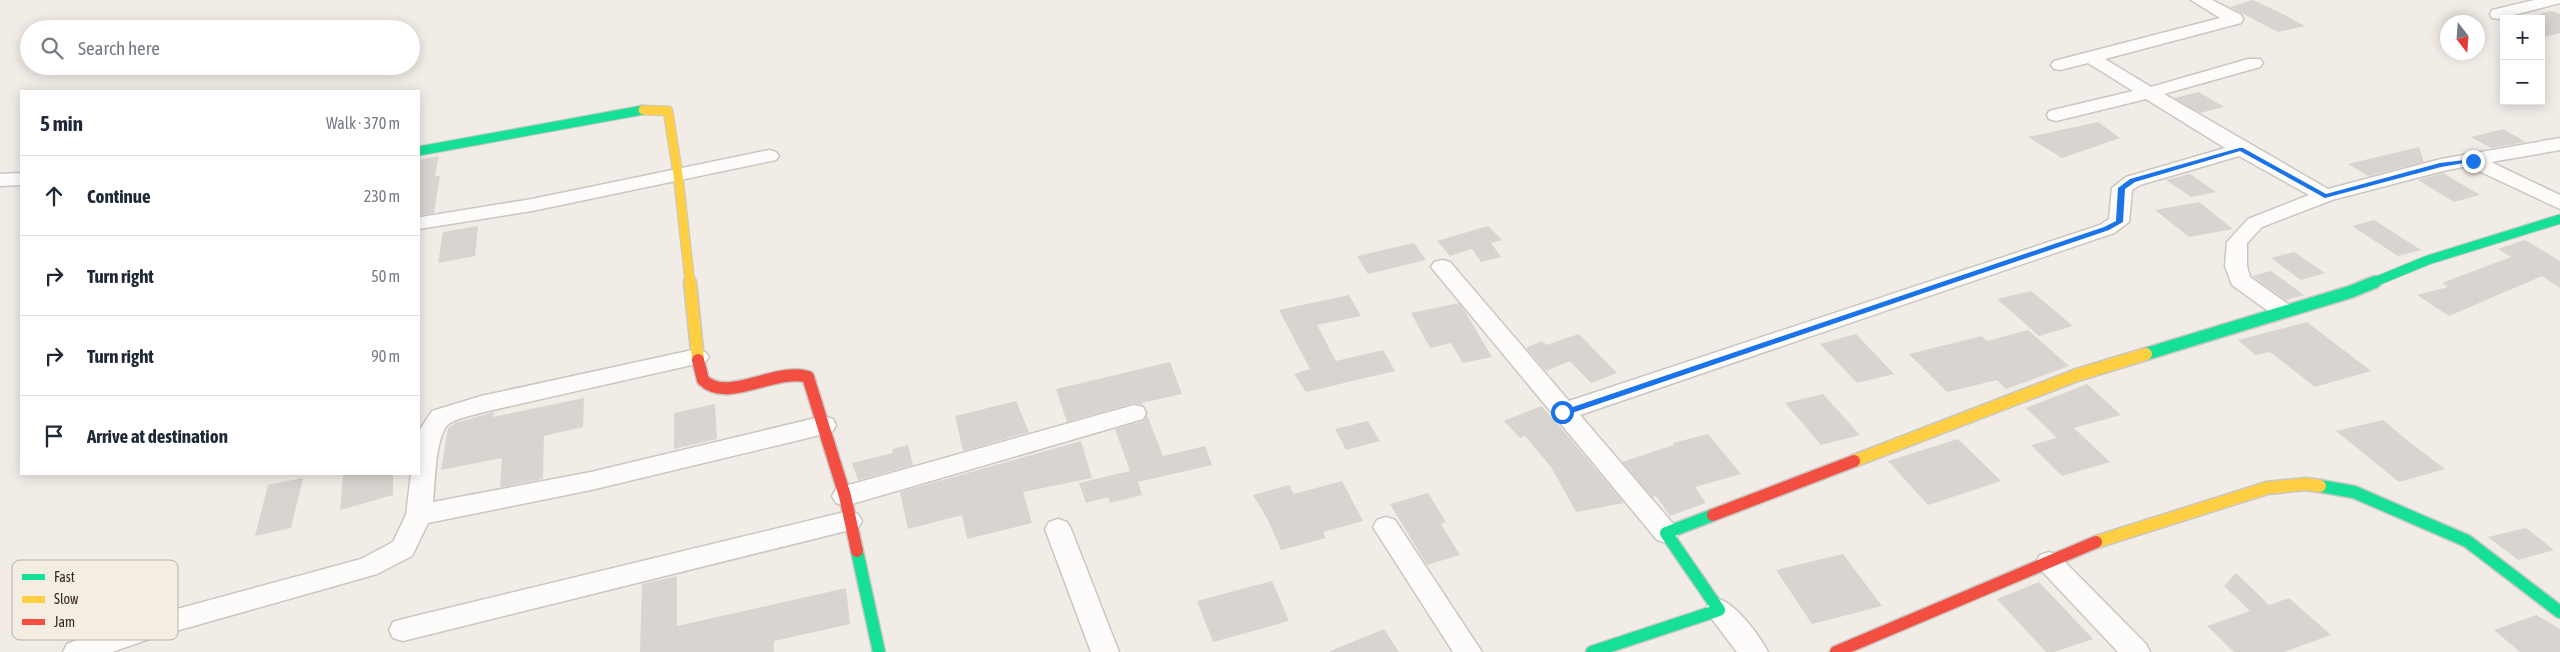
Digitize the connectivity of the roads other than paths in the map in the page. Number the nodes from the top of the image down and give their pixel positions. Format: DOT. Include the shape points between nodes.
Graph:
graph roads {
  1 [pos="2199,0"];
  2 [pos="2554,0"];
  3 [pos="2498,14"];
  4 [pos="2090,57"];
  5 [pos="2254,63"];
  6 [pos="2060,65"];
  7 [pos="2149,93"];
  8 [pos="2056,115"];
  9 [pos="2560,144"];
  10 [pos="2241,149"];
  11 [pos="420,151"];
  12 [pos="769,156"];
  13 [pos="2473,161"];
  14 [pos="678,175"];
  15 [pos="0,180"];
  16 [pos="20,180"];
  17 [pos="2325,196"];
  18 [pos="2560,203"];
  19 [pos="2560,219"];
  20 [pos="421,223"];
  21 [pos="1442,267"];
  22 [pos="2283,311"];
  23 [pos="697,357"];
  24 [pos="1562,412"];
  25 [pos="1134,413"];
  26 [pos="824,424"];
  27 [pos="847,508"];
  28 [pos="419,515"];
  29 [pos="1386,527"];
  30 [pos="1058,529"];
  31 [pos="1666,533"];
  32 [pos="2049,562"];
  33 [pos="1719,610"];
  34 [pos="2560,612"];
  35 [pos="178,620"];
  36 [pos="402,630"];
  37 [pos="113,640"];
  38 [pos="77,652"];
  39 [pos="879,652"];
  40 [pos="1105,652"];
  41 [pos="1468,652"];
  42 [pos="1592,652"];
  43 [pos="1754,652"];
  44 [pos="1836,652"];
  45 [pos="2136,652"];
  1 -- 4 [label="street" via="2235,19"];
  2 -- 3 [label="street"];
  4 -- 6 [label="street"];
  4 -- 7 [label="street"];
  5 -- 7 [label="street"];
  7 -- 8 [label="street"];
  7 -- 10 [label="street"];
  9 -- 13 [label="street"];
  10 -- 17 [label="street"];
  10 -- 24 [label="street" via="2133,181 2122,188 2119,222 2107,229"];
  11 -- 14 [label="street" via="657,109 668,111"];
  12 -- 14 [label="street"];
  13 -- 17 [label="street" via="2440,165"];
  13 -- 18 [label="street"];
  14 -- 20 [label="street" via="532,205"];
  14 -- 23 [label="street"];
  15 -- 16 [label="street"];
  17 -- 22 [label="street" via="2255,223 2237,242 2236,266 2240,280"];
  19 -- 22 [label="street" via="2428,260 2350,292"];
  21 -- 24 [label="street"];
  22 -- 31 [label="street" via="2077,374"];
  23 -- 26 [label="street" via="703,379 708,385 718,388 803,374 808,377"];
  23 -- 28 [label="street" via="481,404 441,417 433,426 427,442"];
  24 -- 31 [label="street"];
  25 -- 27 [label="street"];
  26 -- 27 [label="street"];
  26 -- 28 [label="street" via="590,481"];
  27 -- 36 [label="street"];
  27 -- 39 [label="street"];
  28 -- 35 [label="street" via="403,549 368,567"];
  29 -- 41 [label="street"];
  30 -- 40 [label="street"];
  31 -- 33 [label="street"];
  32 -- 34 [label="street" via="2082,546 2267,488 2306,484 2354,492 2467,541"];
  32 -- 44 [label="street"];
  32 -- 45 [label="street"];
  33 -- 42 [label="street"];
  33 -- 43 [label="street"];
  37 -- 38 [label="street"];
}
